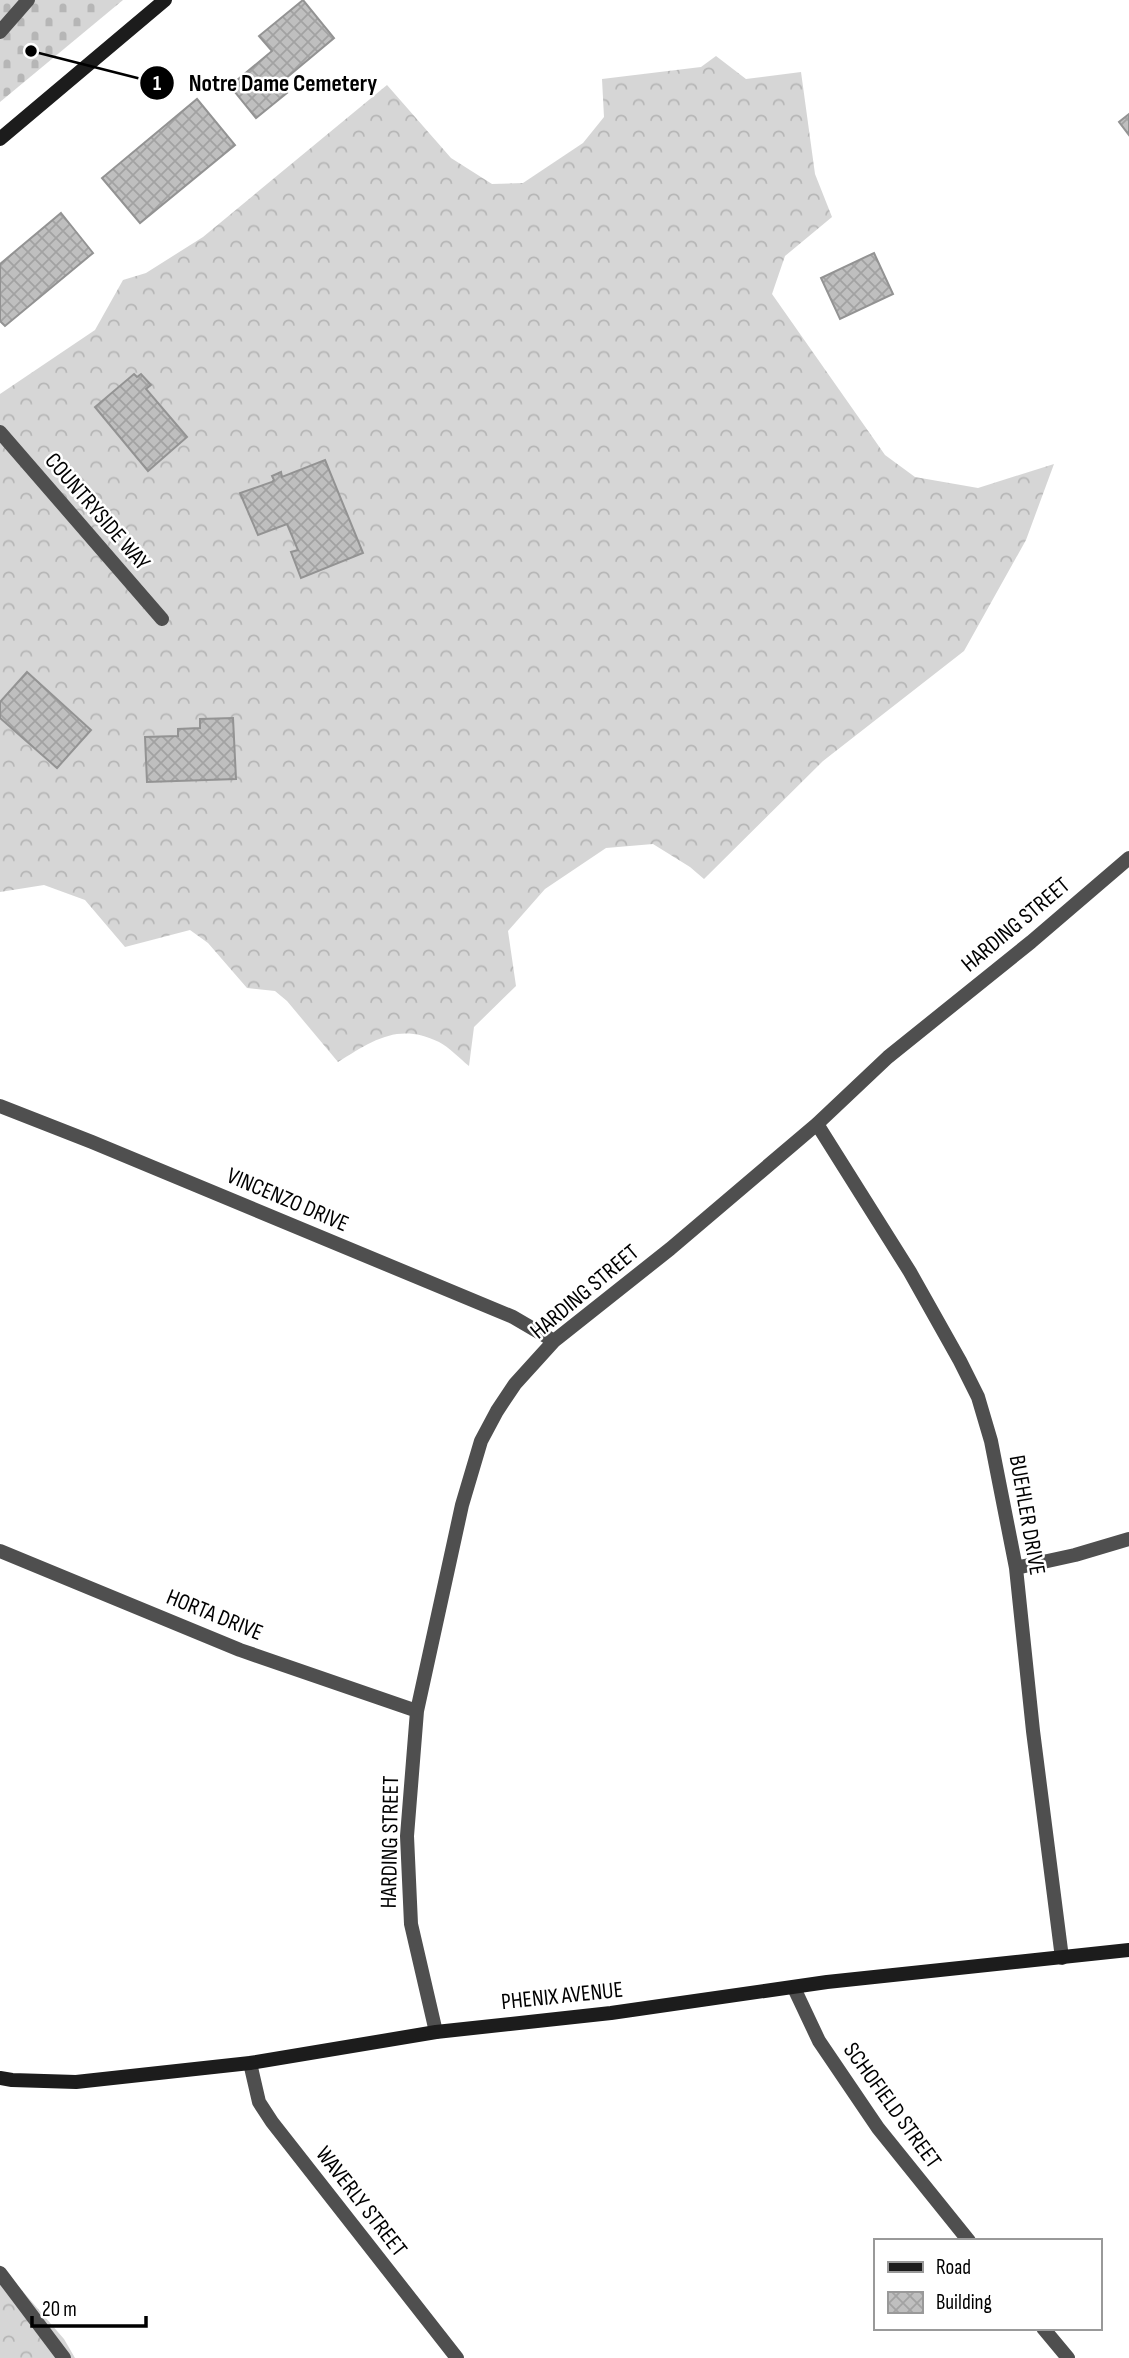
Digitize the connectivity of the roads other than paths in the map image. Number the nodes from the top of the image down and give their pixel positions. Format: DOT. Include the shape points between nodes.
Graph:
graph roads {
  1 [pos="28,0"];
  2 [pos="164,0"];
  3 [pos="0,32"];
  4 [pos="0,139"];
  5 [pos="0,432"];
  6 [pos="162,620"];
  7 [pos="1129,858"];
  8 [pos="0,1106"];
  9 [pos="817,1124"];
  10 [pos="554,1341"];
  11 [pos="1129,1539"];
  12 [pos="0,1551"];
  13 [pos="1016,1567"];
  14 [pos="417,1711"];
  15 [pos="1129,1950"];
  16 [pos="1062,1958"];
  17 [pos="794,1988"];
  18 [pos="436,2032"];
  19 [pos="250,2063"];
  20 [pos="0,2078"];
  21 [pos="967,2239"];
  22 [pos="0,2273"];
  23 [pos="1045,2330"];
  24 [pos="64,2358"];
  25 [pos="457,2358"];
  26 [pos="1068,2358"];
  1 -- 3 [label="street"];
  2 -- 4 [label="main road"];
  5 -- 6 [label="street, COUNTRYSIDE WAY"];
  7 -- 9 [label="street, HARDING STREET" via="888,1057"];
  8 -- 10 [label="street, VINCENZO DRIVE" via="513,1317"];
  9 -- 10 [label="street, HARDING STREET"];
  9 -- 13 [label="street, BUEHLER DRIVE" via="910,1272 978,1397 992,1441"];
  10 -- 14 [label="street, HARDING STREET" via="515,1384 481,1441"];
  11 -- 13 [label="street"];
  12 -- 14 [label="street, HORTA DRIVE" via="240,1650"];
  13 -- 16 [label="street, BUEHLER DRIVE"];
  14 -- 18 [label="street, HARDING STREET" via="407,1836 411,1924"];
  15 -- 16 [label="main road, PHENIX AVENUE"];
  16 -- 17 [label="main road, PHENIX AVENUE"];
  17 -- 18 [label="main road, PHENIX AVENUE"];
  17 -- 21 [label="street, SCHOFIELD STREET" via="819,2041 878,2128"];
  18 -- 19 [label="main road, PHENIX AVENUE"];
  19 -- 20 [label="main road, PHENIX AVENUE" via="75,2082"];
  19 -- 25 [label="street, WAVERLY STREET" via="259,2102 272,2122"];
  22 -- 24 [label="street"];
  23 -- 26 [label="street"];
}
